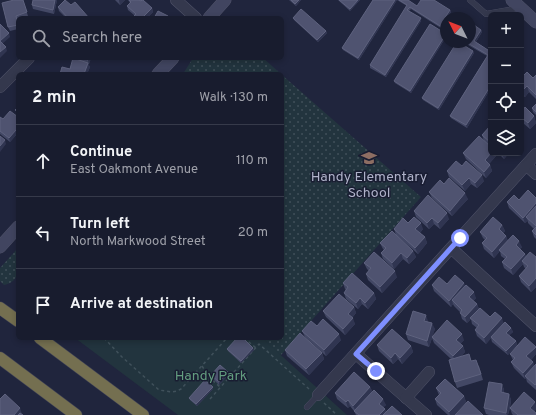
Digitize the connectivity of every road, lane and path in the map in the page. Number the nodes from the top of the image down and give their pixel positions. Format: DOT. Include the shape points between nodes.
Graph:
graph roads {
  1 [pos="176,0"];
  2 [pos="225,0"];
  3 [pos="470,0"];
  4 [pos="512,0"];
  5 [pos="521,8"];
  6 [pos="194,16"];
  7 [pos="211,16"];
  8 [pos="536,22"];
  9 [pos="27,60"];
  10 [pos="171,60"];
  11 [pos="160,72"];
  12 [pos="0,87"];
  13 [pos="536,154"];
  14 [pos="526,165"];
  15 [pos="536,174"];
  16 [pos="16,229"];
  17 [pos="0,247"];
  18 [pos="451,248"];
  19 [pos="0,308"];
  20 [pos="16,320"];
  21 [pos="536,326"];
  22 [pos="43,340"];
  23 [pos="106,340"];
  24 [pos="225,340"];
  25 [pos="246,340"];
  26 [pos="256,348"];
  27 [pos="356,354"];
  28 [pos="0,358"];
  29 [pos="202,366"];
  30 [pos="429,372"];
  31 [pos="220,387"];
  32 [pos="318,396"];
  33 [pos="406,398"];
  34 [pos="210,399"];
  35 [pos="307,407"];
  36 [pos="76,415"];
  37 [pos="143,415"];
  38 [pos="337,415"];
  39 [pos="426,415"];
  1 -- 6 [label="street"];
  2 -- 7 [label="street"];
  3 -- 5 [label="lane" via="486,14"];
  4 -- 5 [label="street"];
  5 -- 8 [label="street"];
  9 -- 12 [label="street"];
  10 -- 11 [label="street"];
  13 -- 14 [label="street"];
  14 -- 15 [label="street"];
  14 -- 18 [label="street"];
  16 -- 17 [label="street"];
  18 -- 21 [label="street"];
  18 -- 27 [label="street"];
  19 -- 20 [label="highway"];
  22 -- 37 [label="highway"];
  23 -- 29 [label="path" via="140,374 159,390 166,392 181,389"];
  24 -- 29 [label="path"];
  25 -- 26 [label="path"];
  26 -- 31 [label="path"];
  26 -- 32 [label="path" via="259,344"];
  27 -- 32 [label="street"];
  27 -- 33 [label="street"];
  28 -- 36 [label="highway"];
  29 -- 31 [label="path"];
  30 -- 33 [label="street"];
  31 -- 34 [label="path"];
  32 -- 35 [label="lane"];
  32 -- 38 [label="path"];
  33 -- 39 [label="street"];
}
